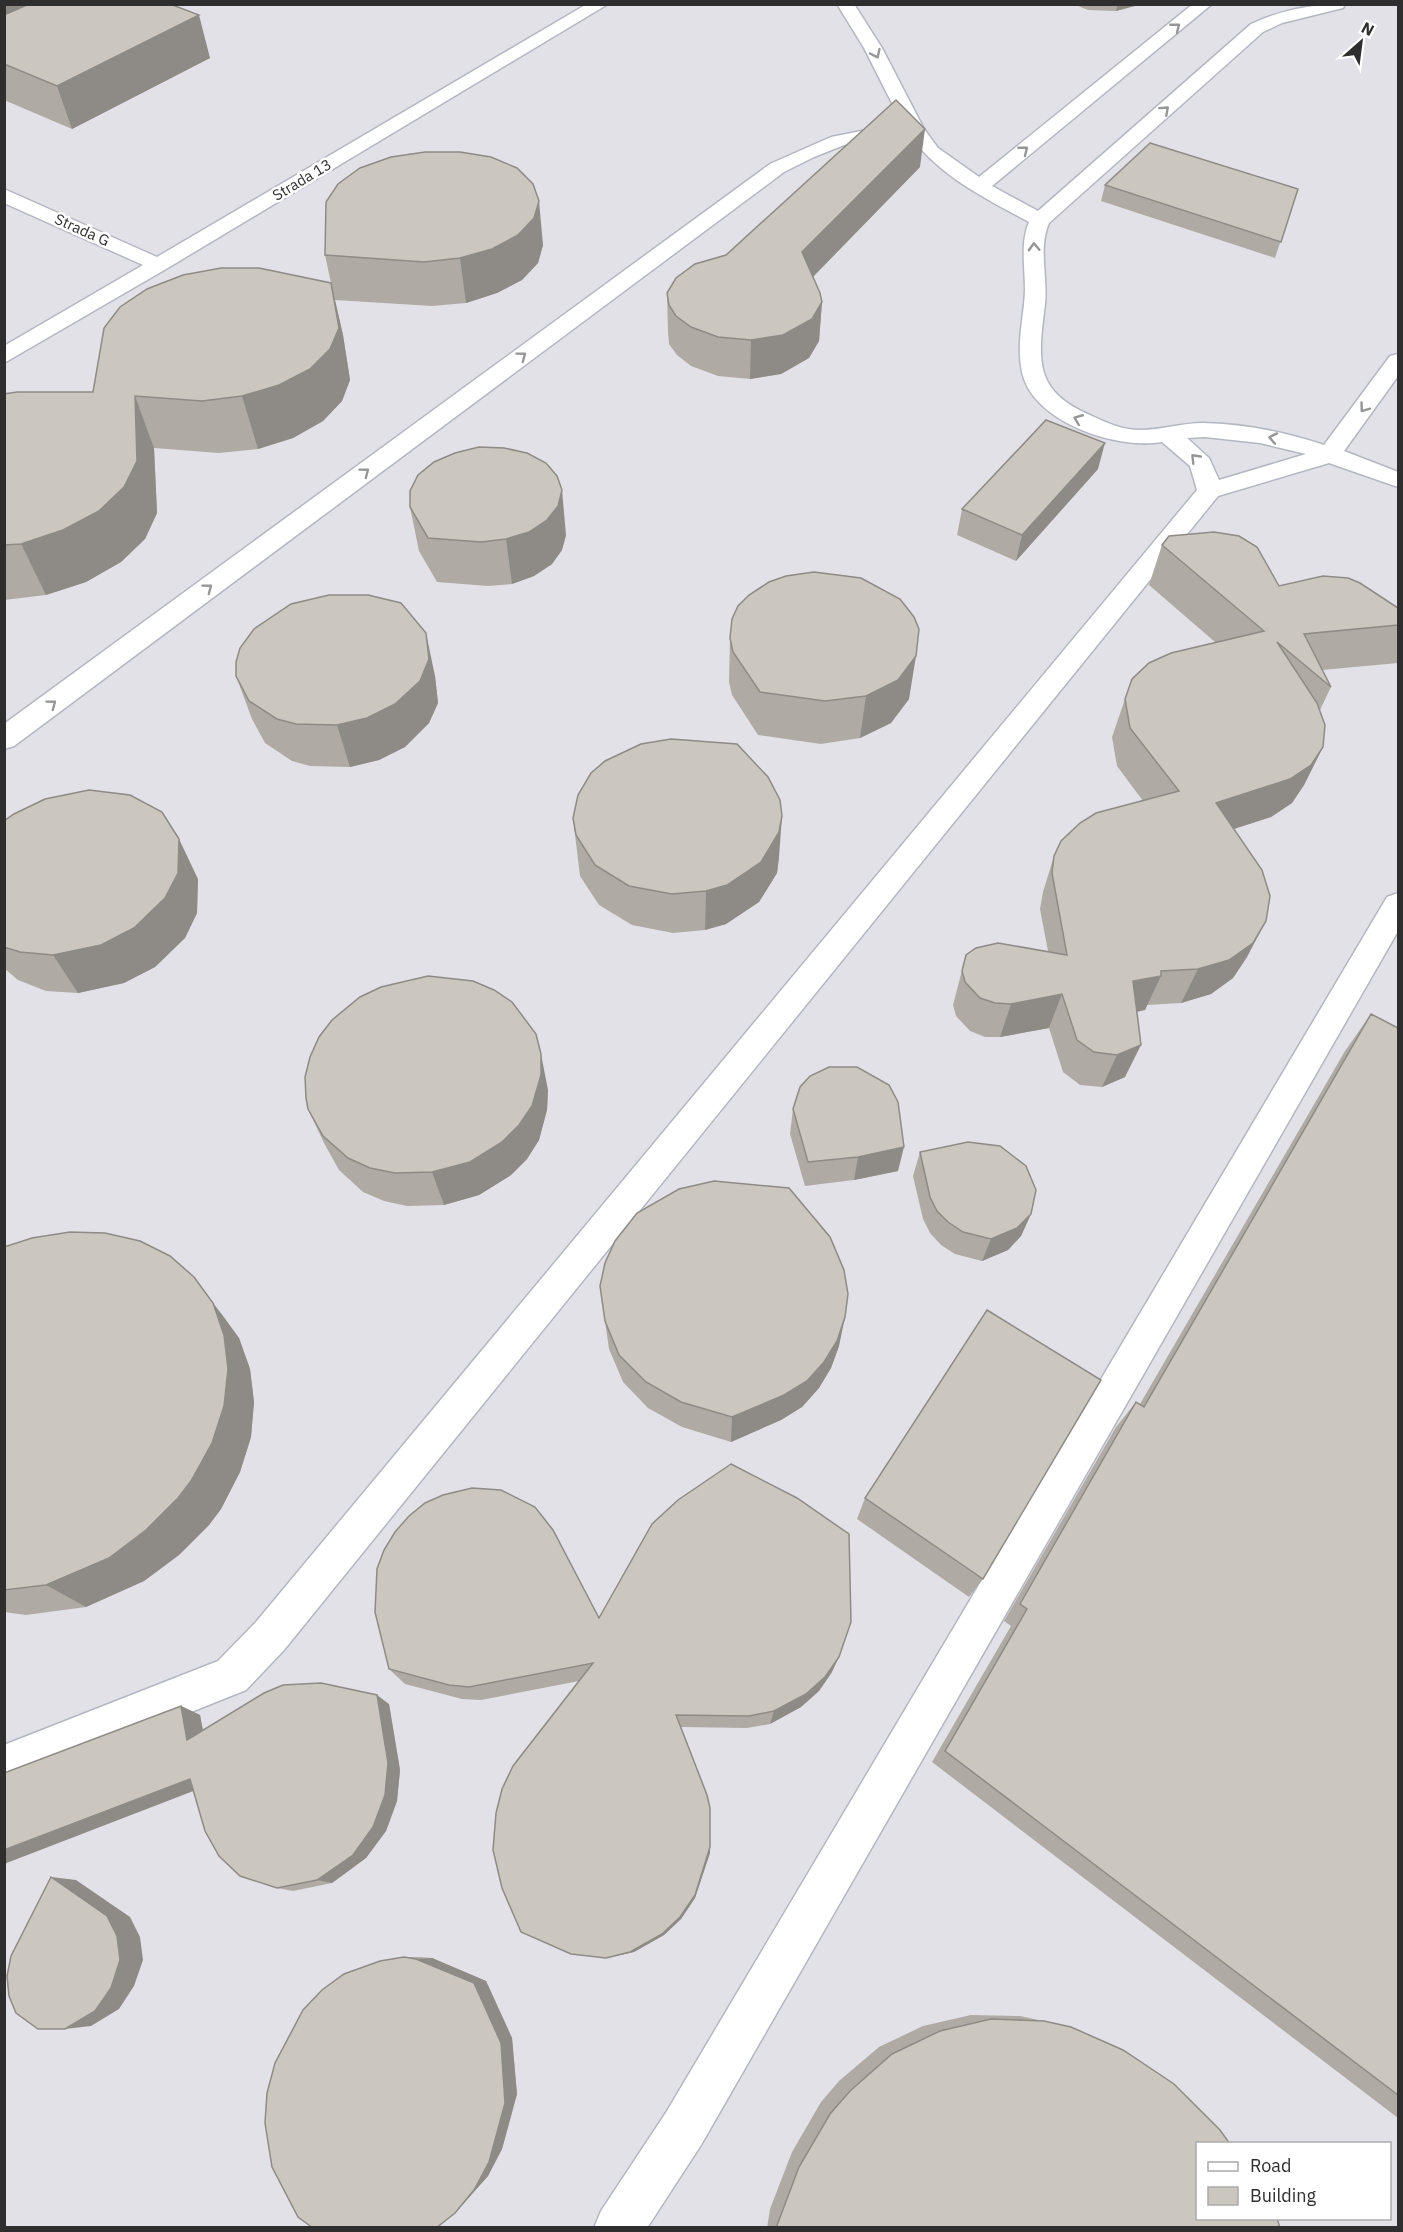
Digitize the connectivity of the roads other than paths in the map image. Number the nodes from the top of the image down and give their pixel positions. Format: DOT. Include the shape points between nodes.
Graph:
graph roads {
  1 [pos="600,4"];
  2 [pos="845,4"];
  3 [pos="1204,4"];
  4 [pos="1337,4"];
  5 [pos="914,127"];
  6 [pos="978,187"];
  7 [pos="4,195"];
  8 [pos="1040,220"];
  9 [pos="159,265"];
  10 [pos="4,356"];
  11 [pos="1398,361"];
  12 [pos="1167,434"];
  13 [pos="1329,455"];
  14 [pos="1398,480"];
  15 [pos="1209,491"];
  16 [pos="4,739"];
  17 [pos="1398,905"];
  18 [pos="4,1766"];
  19 [pos="618,2228"];
  1 -- 9 [label="lane, Strada 13"];
  2 -- 5 [label="lane, one-way"];
  6 -- 3 [label="lane, one-way"];
  8 -- 4 [label="lane, one-way" via="1257,28"];
  5 -- 6 [label="lane" via="931,152"];
  16 -- 5 [label="lane, one-way" via="777,168 825,144 864,133"];
  6 -- 8 [label="lane"];
  7 -- 9 [label="lane, Strada G"];
  12 -- 8 [label="lane, one-way" via="1134,436 1076,418 1055,408 1035,383 1031,350 1036,287 1034,232"];
  9 -- 10 [label="lane, Strada 13"];
  11 -- 13 [label="lane, one-way"];
  13 -- 12 [label="lane, one-way" via="1299,443 1260,436 1196,430"];
  15 -- 12 [label="lane, one-way" via="1208,476 1200,459"];
  13 -- 14 [label="lane"];
  13 -- 15 [label="lane"];
  15 -- 18 [label="lane" via="240,1668 232,1676"];
  17 -- 19 [label="lane" via="696,2108"];
}
